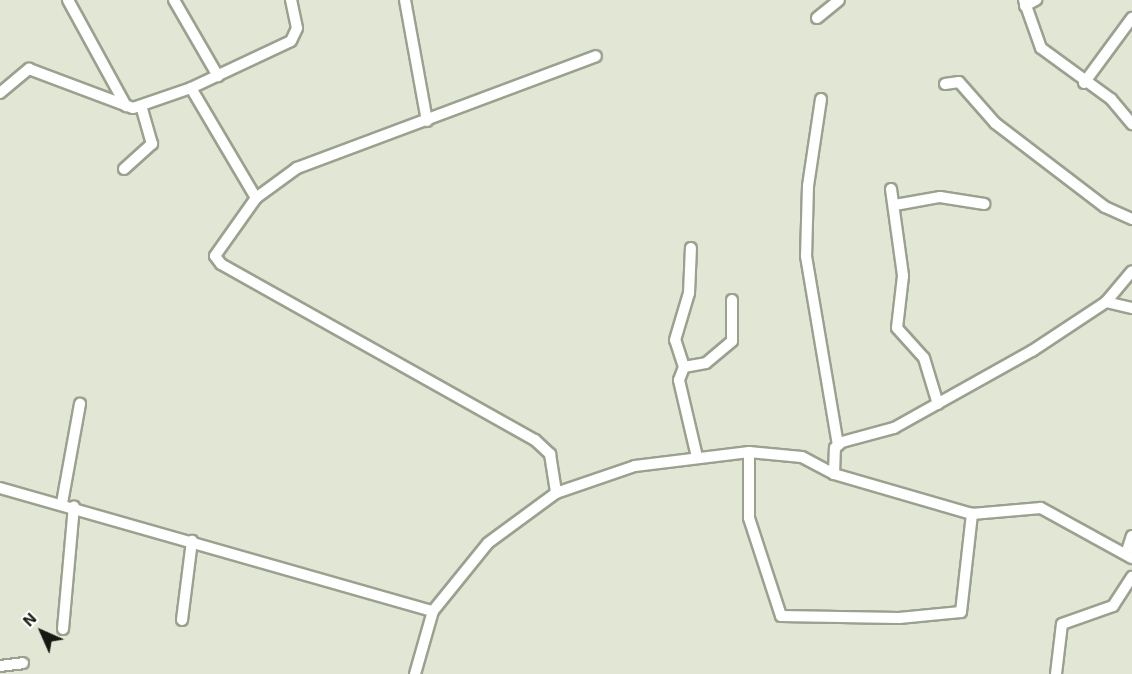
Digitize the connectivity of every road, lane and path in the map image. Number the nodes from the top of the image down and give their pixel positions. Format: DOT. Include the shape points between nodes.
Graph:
graph roads {
  1 [pos="68,0"];
  2 [pos="174,0"];
  3 [pos="291,0"];
  4 [pos="405,0"];
  5 [pos="838,0"];
  6 [pos="1036,0"];
  7 [pos="1025,3"];
  8 [pos="818,18"];
  9 [pos="1132,18"];
  10 [pos="596,56"];
  11 [pos="218,76"];
  12 [pos="1084,82"];
  13 [pos="945,84"];
  14 [pos="191,88"];
  15 [pos="0,93"];
  16 [pos="821,99"];
  17 [pos="126,106"];
  18 [pos="142,108"];
  19 [pos="427,121"];
  20 [pos="1132,124"];
  21 [pos="124,169"];
  22 [pos="891,189"];
  23 [pos="256,198"];
  24 [pos="984,204"];
  25 [pos="895,205"];
  26 [pos="1132,219"];
  27 [pos="691,248"];
  28 [pos="1132,271"];
  29 [pos="732,300"];
  30 [pos="1106,302"];
  31 [pos="1132,308"];
  32 [pos="684,366"];
  33 [pos="80,404"];
  34 [pos="938,404"];
  35 [pos="838,445"];
  36 [pos="749,452"];
  37 [pos="697,458"];
  38 [pos="834,474"];
  39 [pos="0,488"];
  40 [pos="556,493"];
  41 [pos="62,503"];
  42 [pos="74,506"];
  43 [pos="972,514"];
  44 [pos="1132,536"];
  45 [pos="192,541"];
  46 [pos="1129,556"];
  47 [pos="1132,577"];
  48 [pos="433,611"];
  49 [pos="182,620"];
  50 [pos="63,629"];
  51 [pos="23,663"];
  52 [pos="0,666"];
  53 [pos="414,674"];
  54 [pos="1056,674"];
  1 -- 17 [label="street"];
  2 -- 11 [label="street"];
  3 -- 11 [label="street" via="297,28 291,41"];
  4 -- 19 [label="street"];
  5 -- 8 [label="street"];
  6 -- 7 [label="street"];
  7 -- 12 [label="street" via="1037,42"];
  9 -- 12 [label="street"];
  10 -- 19 [label="street"];
  11 -- 14 [label="street"];
  12 -- 20 [label="street" via="1119,106"];
  13 -- 26 [label="street" via="959,82 995,123 1105,207"];
  14 -- 18 [label="street"];
  14 -- 23 [label="street"];
  15 -- 17 [label="street" via="29,69"];
  16 -- 35 [label="street" via="808,186 806,256"];
  17 -- 18 [label="street"];
  18 -- 21 [label="street" via="152,144"];
  19 -- 23 [label="street" via="297,168"];
  22 -- 25 [label="street"];
  23 -- 40 [label="street" via="215,256 221,264 535,440 550,454"];
  24 -- 25 [label="street" via="940,197"];
  25 -- 34 [label="street" via="903,276 897,328 924,358"];
  27 -- 32 [label="street" via="689,292 675,340"];
  28 -- 30 [label="street"];
  29 -- 32 [label="street" via="727,348 706,363"];
  30 -- 31 [label="street"];
  30 -- 34 [label="street"];
  32 -- 37 [label="street" via="679,380"];
  33 -- 41 [label="street"];
  34 -- 35 [label="street" via="894,428"];
  35 -- 38 [label="street"];
  36 -- 37 [label="street"];
  36 -- 38 [label="street" via="802,457"];
  36 -- 43 [label="street" via="749,518 781,616 899,618 962,612"];
  37 -- 40 [label="street" via="635,466"];
  38 -- 43 [label="street"];
  39 -- 41 [label="street"];
  40 -- 48 [label="street" via="488,543"];
  41 -- 42 [label="street"];
  42 -- 45 [label="street"];
  42 -- 50 [label="street"];
  43 -- 46 [label="street" via="1041,508"];
  44 -- 46 [label="street"];
  45 -- 48 [label="street"];
  45 -- 49 [label="street"];
  47 -- 54 [label="street" via="1113,606 1062,624"];
  48 -- 53 [label="street"];
  51 -- 52 [label="street"];
}
